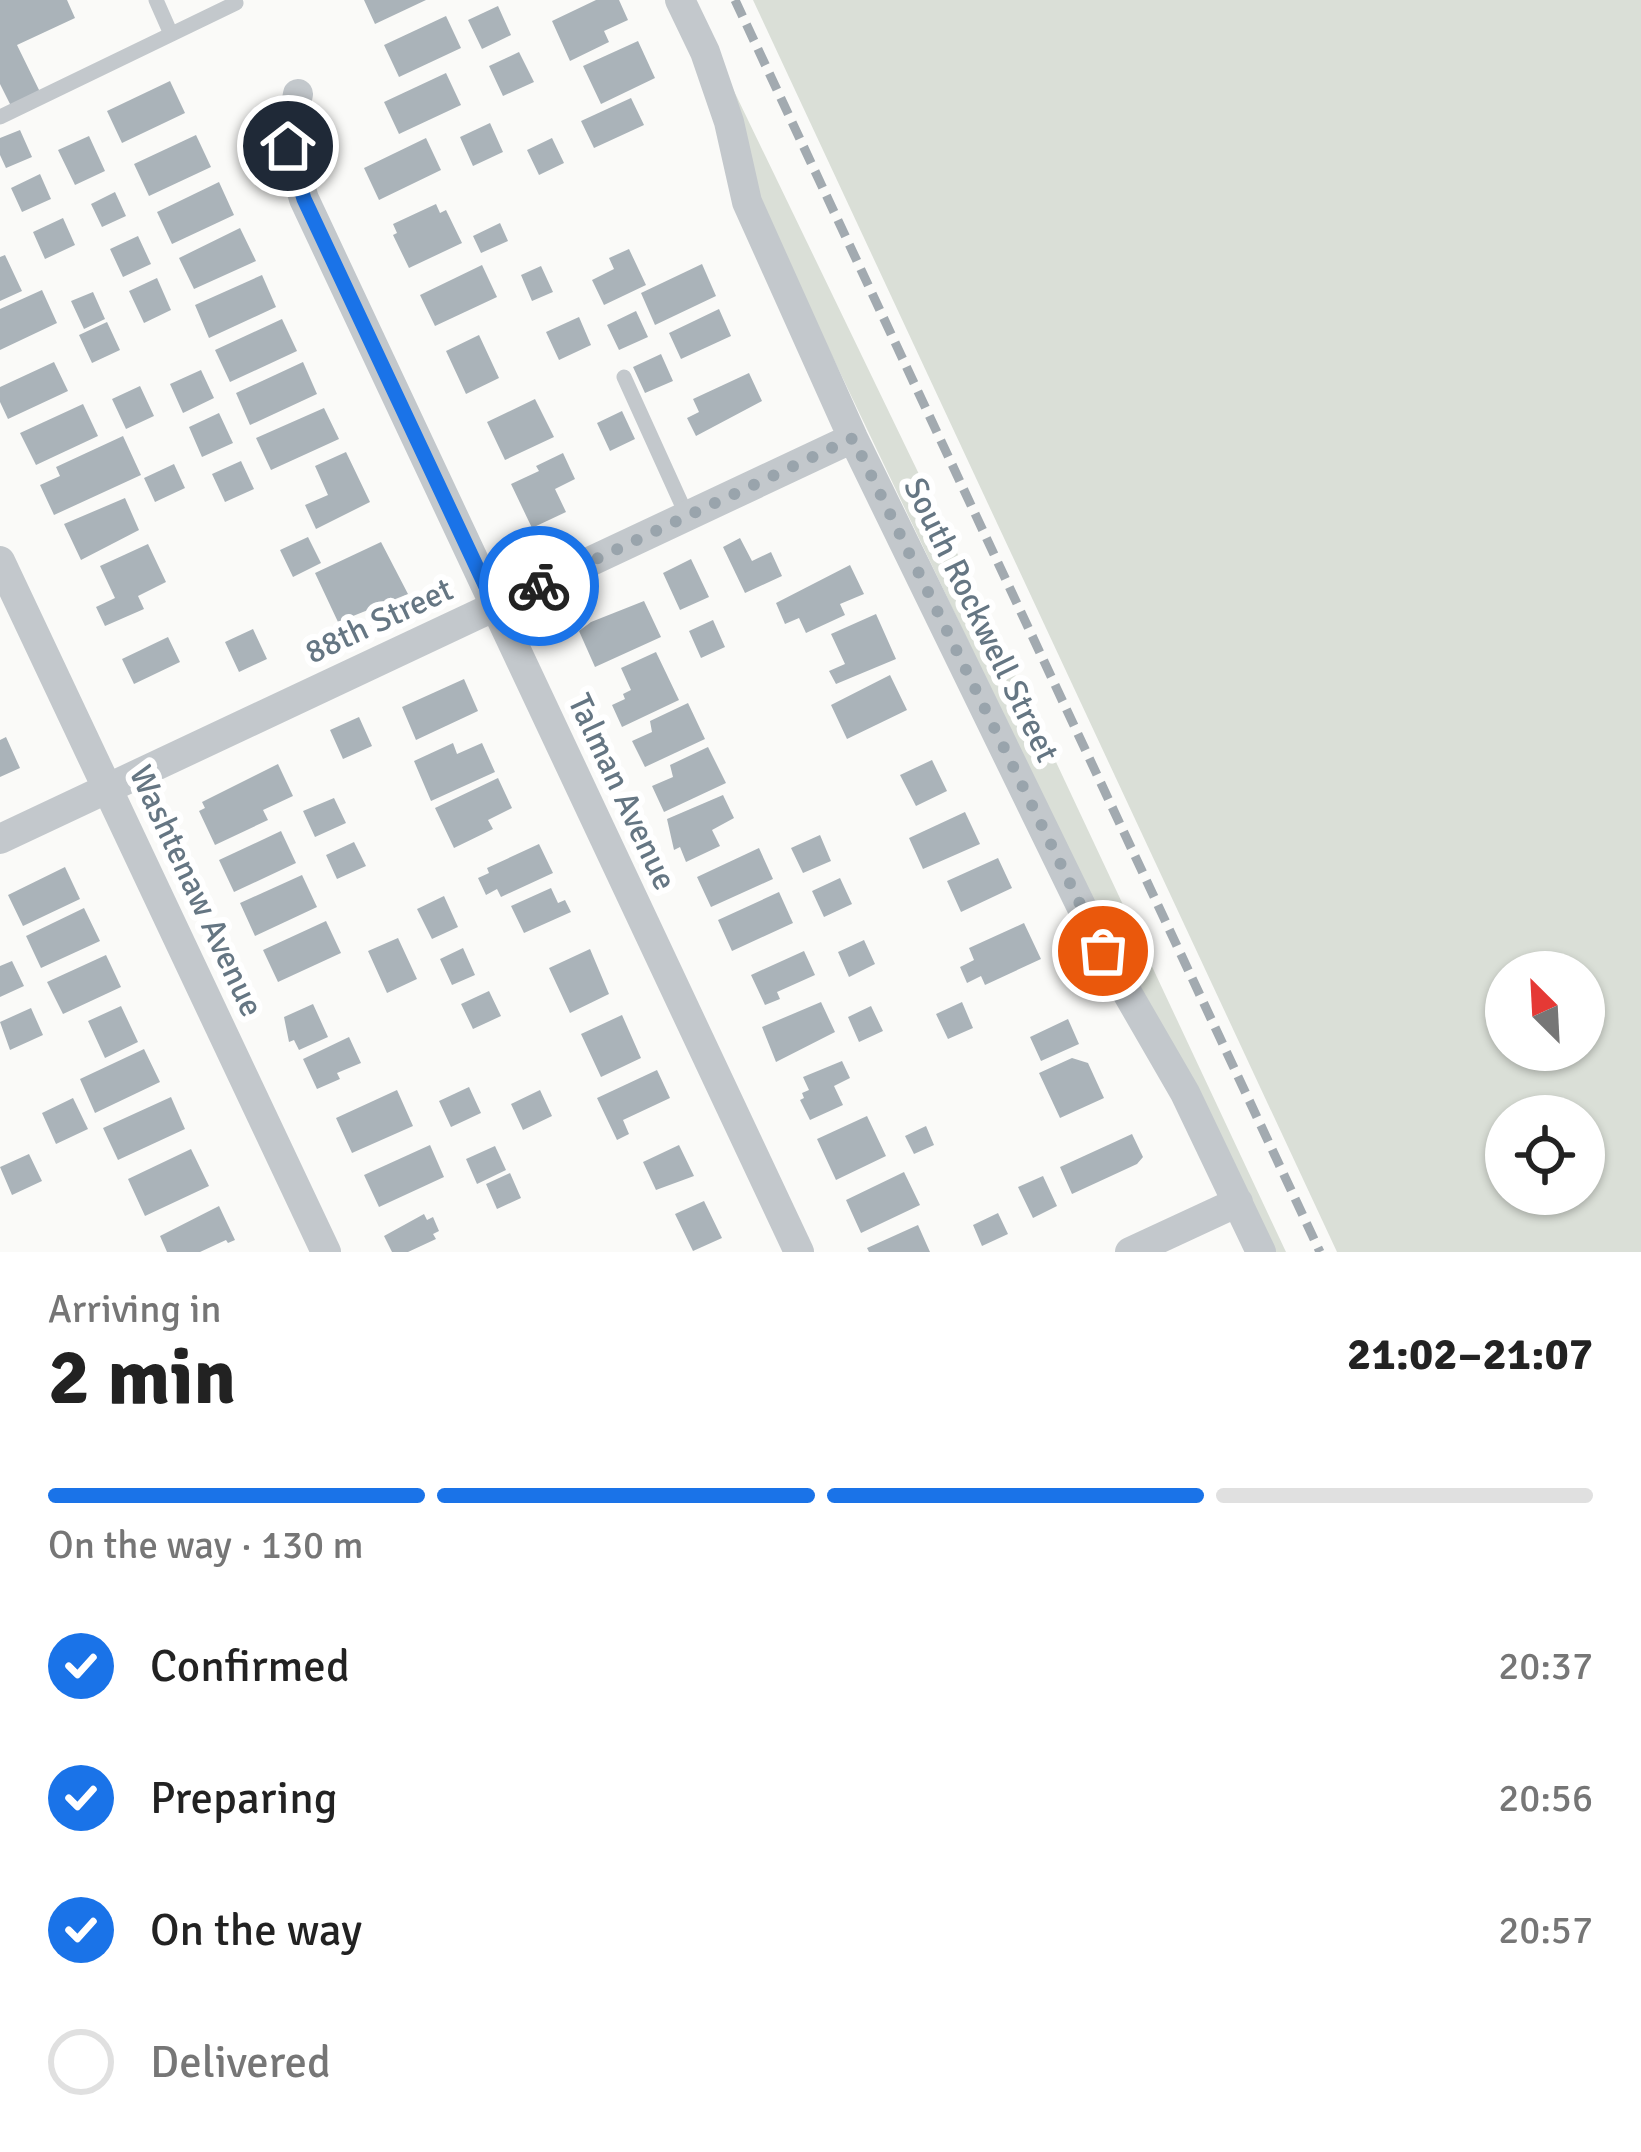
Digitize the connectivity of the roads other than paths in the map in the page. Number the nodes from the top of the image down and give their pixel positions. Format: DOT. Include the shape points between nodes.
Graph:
graph roads {
  1 [pos="156,0"];
  2 [pos="680,0"];
  3 [pos="236,2"];
  4 [pos="170,34"];
  5 [pos="298,94"];
  6 [pos="0,117"];
  7 [pos="624,377"];
  8 [pos="853,438"];
  9 [pos="687,516"];
  10 [pos="0,560"];
  11 [pos="495,606"];
  12 [pos="107,788"];
  13 [pos="0,839"];
  14 [pos="1238,1202"];
  15 [pos="326,1252"];
  16 [pos="799,1252"];
  17 [pos="1130,1252"];
  18 [pos="1262,1252"];
  1 -- 4 [label="lane"];
  2 -- 8 [label="street, South Rockwell Street" via="729,122 747,202"];
  3 -- 4 [label="lane"];
  4 -- 6 [label="lane"];
  5 -- 11 [label="street, Talman Avenue" via="288,146 304,199"];
  7 -- 9 [label="lane"];
  8 -- 9 [label="street, 88th Street"];
  8 -- 14 [label="street, South Rockwell Street" via="1103,951"];
  9 -- 11 [label="street, 88th Street"];
  10 -- 12 [label="street, Washtenaw Avenue"];
  11 -- 12 [label="street, 88th Street"];
  11 -- 16 [label="street, Talman Avenue"];
  12 -- 13 [label="street, 88th Street"];
  12 -- 15 [label="street, Washtenaw Avenue"];
  14 -- 17 [label="street"];
  14 -- 18 [label="street, South Rockwell Street"];
}
